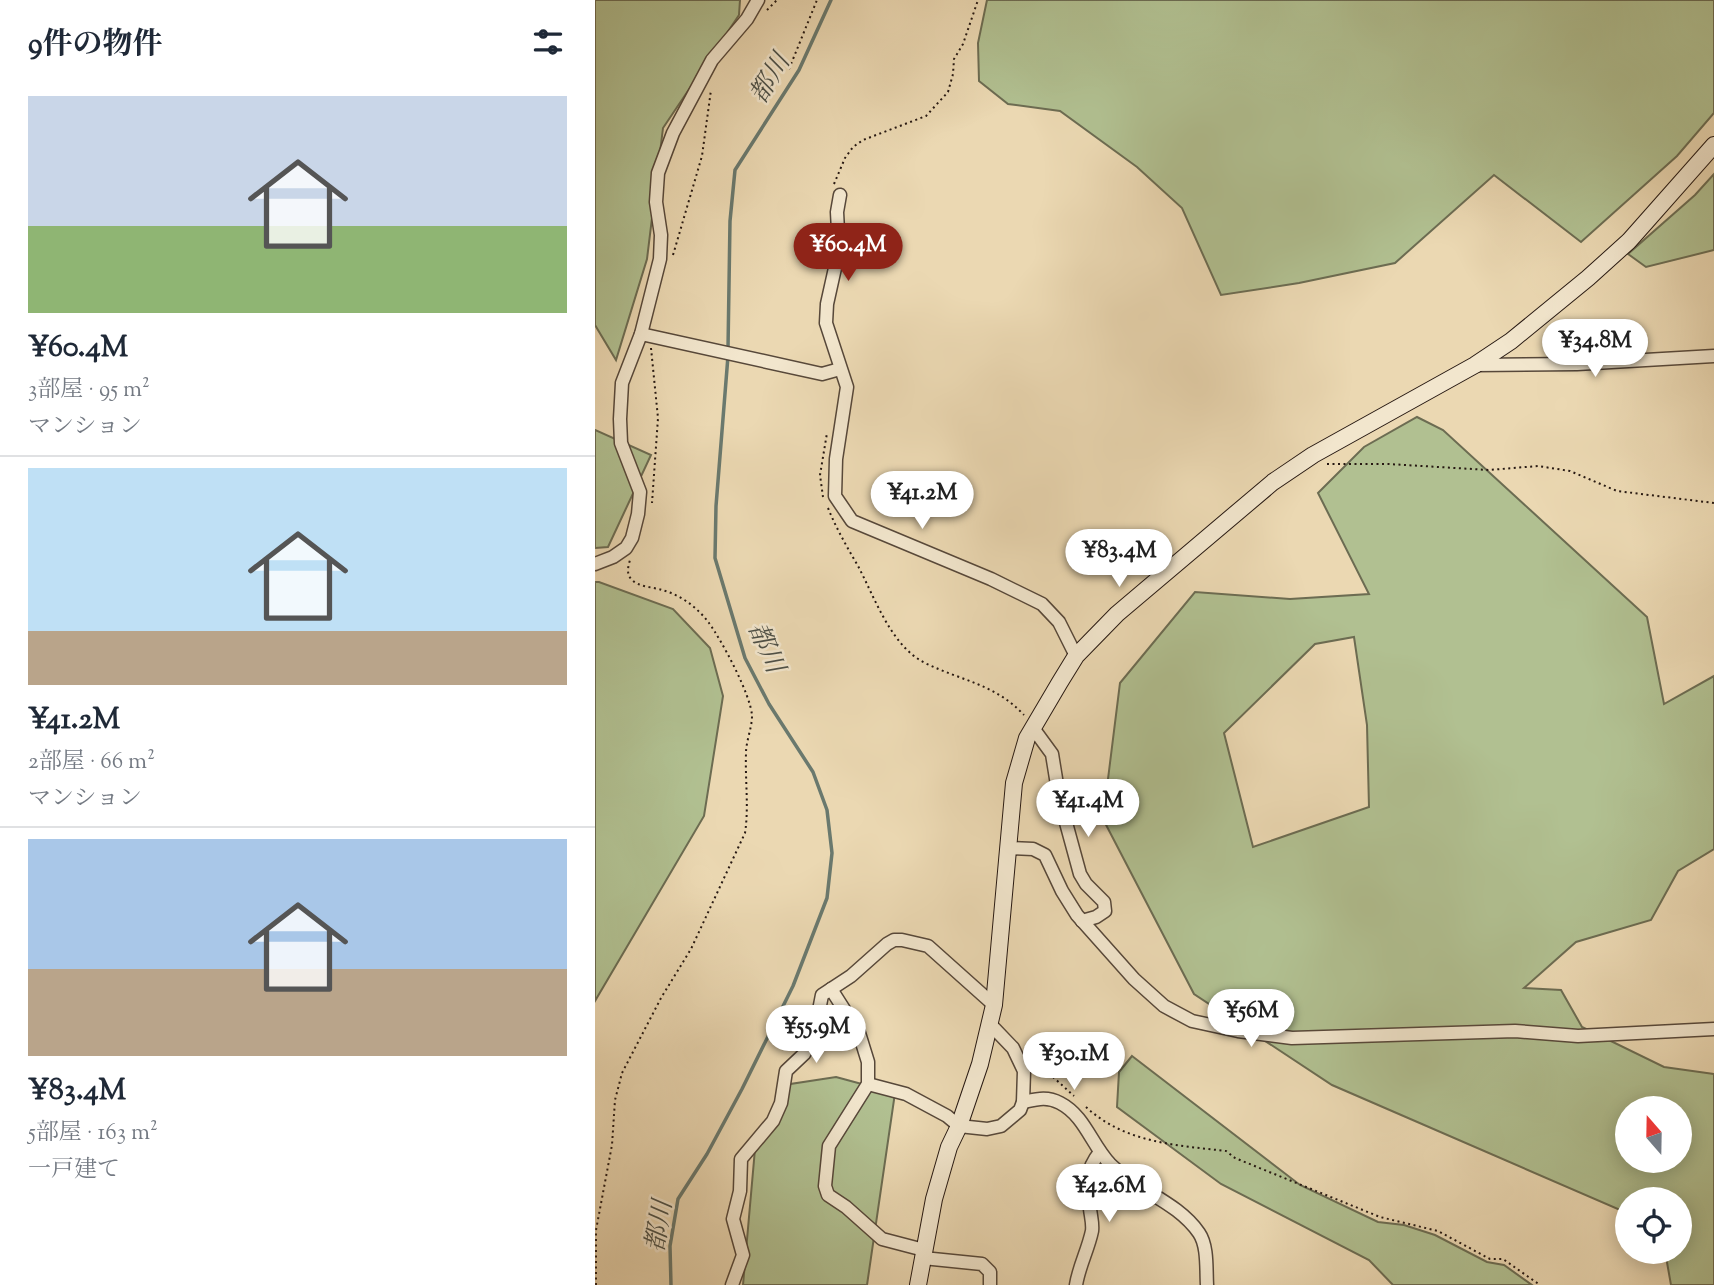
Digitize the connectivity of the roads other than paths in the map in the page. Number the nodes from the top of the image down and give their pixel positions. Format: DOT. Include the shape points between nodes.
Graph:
graph roads {
  1 [pos="758,0"];
  2 [pos="1714,145"];
  3 [pos="836,191"];
  4 [pos="648,335"];
  5 [pos="1714,356"];
  6 [pos="1475,365"];
  7 [pos="840,369"];
  8 [pos="595,564"];
  9 [pos="1076,656"];
  10 [pos="1033,728"];
  11 [pos="1008,848"];
  12 [pos="1082,921"];
  13 [pos="831,989"];
  14 [pos="994,1005"];
  15 [pos="989,1023"];
  16 [pos="1714,1029"];
  17 [pos="868,1084"];
  18 [pos="1023,1102"];
  19 [pos="959,1126"];
  20 [pos="1100,1152"];
  21 [pos="924,1254"];
  22 [pos="732,1285"];
  23 [pos="918,1285"];
  24 [pos="990,1285"];
  25 [pos="1076,1285"];
  26 [pos="1207,1285"];
  1 -- 4 [label="street" via="712,60 673,133 659,173 660,259"];
  2 -- 6 [label="street" via="1629,241 1546,313"];
  3 -- 7 [label="street" via="839,250 826,323"];
  4 -- 7 [label="street" via="822,374"];
  4 -- 8 [label="street" via="622,383 621,443 640,492 638,514 626,548"];
  5 -- 6 [label="street"];
  6 -- 9 [label="street" via="1273,482 1117,614"];
  7 -- 9 [label="street" via="847,387 835,496 852,521 1042,604 1059,622"];
  9 -- 10 [label="street"];
  10 -- 11 [label="street" via="1014,783"];
  10 -- 12 [label="street" via="1052,754 1080,874 1104,902 1105,911"];
  11 -- 12 [label="street" via="1033,849 1045,855"];
  11 -- 14 [label="street"];
  12 -- 16 [label="street" via="1164,1006 1192,1021 1238,1031 1292,1038 1515,1031 1577,1037"];
  13 -- 14 [label="street" via="887,944 902,940 928,946"];
  13 -- 17 [label="street" via="859,1033 868,1062"];
  13 -- 22 [label="street" via="822,995 814,1036 786,1071 773,1121 741,1159 733,1219 743,1255"];
  14 -- 15 [label="street"];
  15 -- 18 [label="street" via="1021,1062"];
  15 -- 19 [label="street"];
  17 -- 19 [label="street" via="906,1094"];
  17 -- 21 [label="street" via="829,1146 825,1186 833,1200 881,1239"];
  18 -- 19 [label="street" via="1000,1126"];
  18 -- 20 [label="street" via="1047,1098 1061,1103 1087,1128"];
  19 -- 21 [label="street" via="949,1147"];
  20 -- 25 [label="street" via="1087,1177 1093,1228"];
  20 -- 26 [label="street" via="1201,1235"];
  21 -- 23 [label="street"];
  21 -- 24 [label="street" via="982,1264 990,1272"];
}
